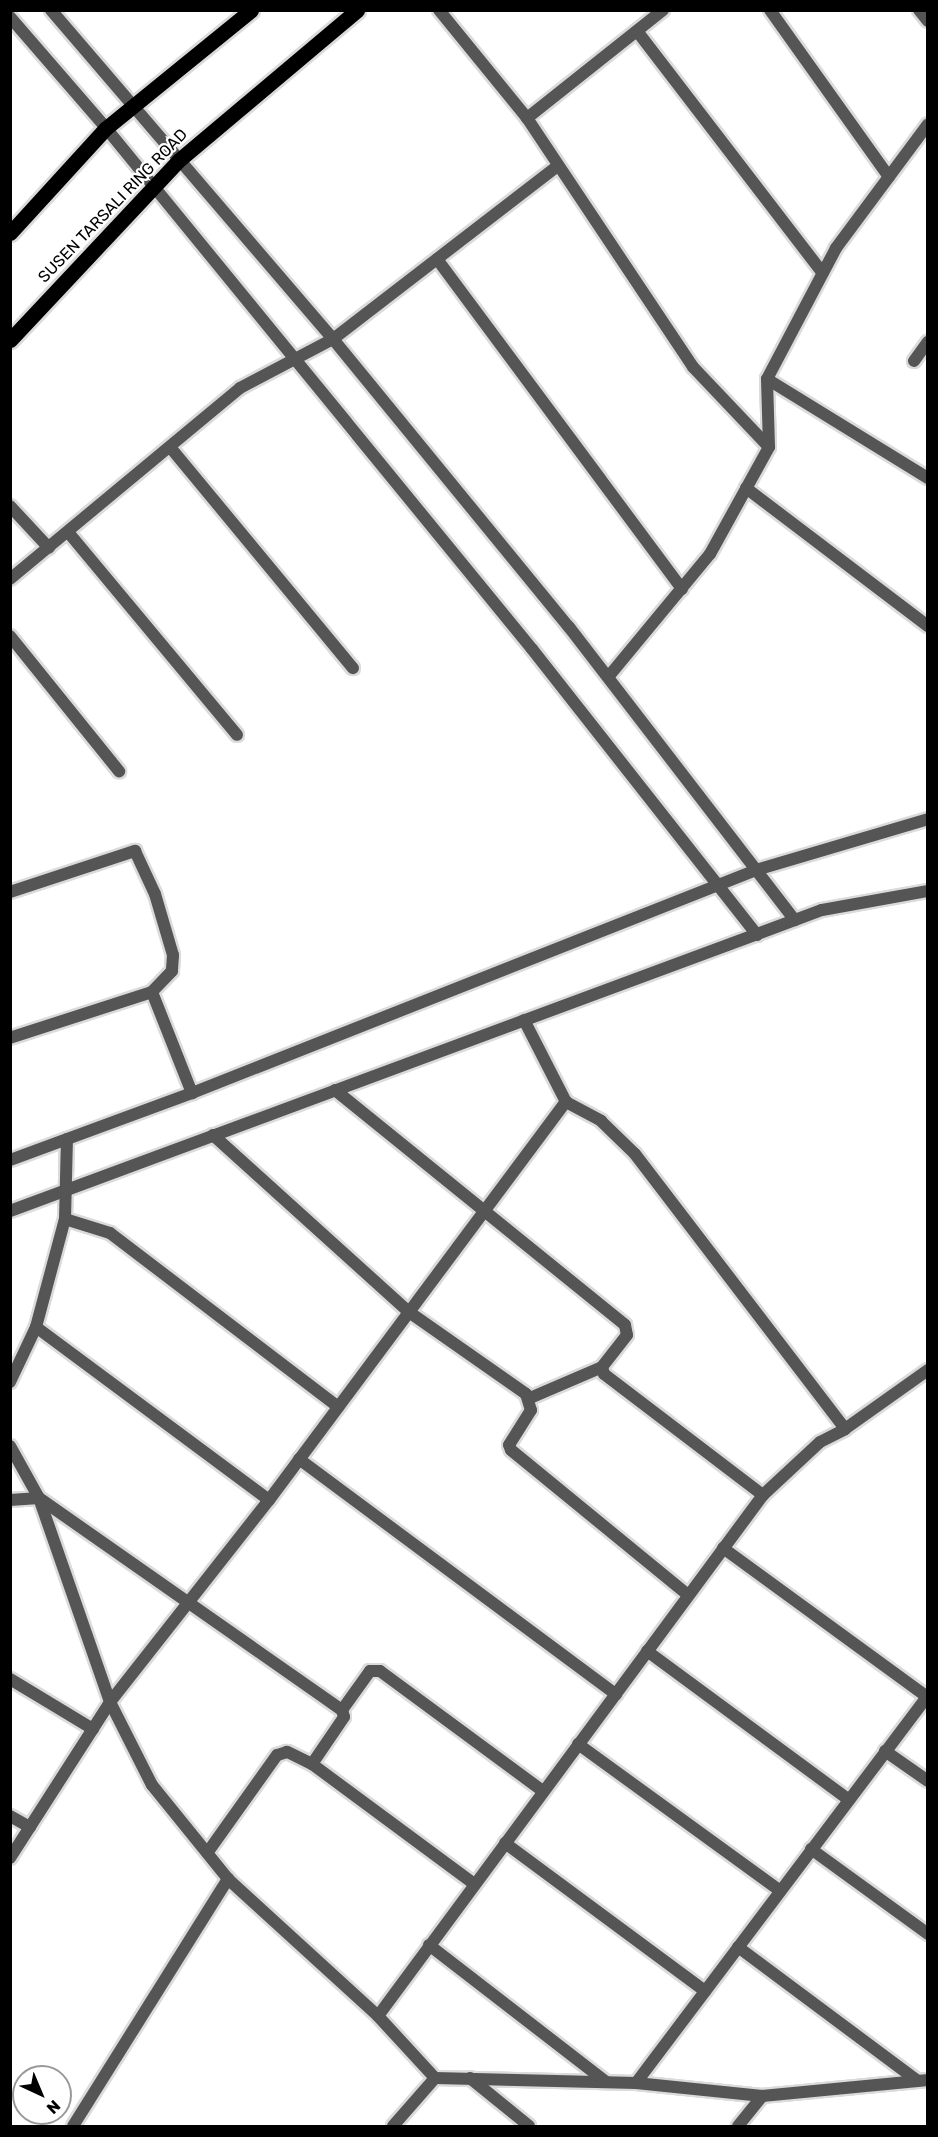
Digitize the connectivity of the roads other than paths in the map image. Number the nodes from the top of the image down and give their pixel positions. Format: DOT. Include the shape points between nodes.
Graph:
graph roads {
  1 [pos="51,10"];
  2 [pos="251,10"];
  3 [pos="357,10"];
  4 [pos="439,10"];
  5 [pos="663,10"];
  6 [pos="770,10"];
  7 [pos="919,10"];
  8 [pos="10,17"];
  9 [pos="927,21"];
  10 [pos="637,31"];
  11 [pos="133,105"];
  12 [pos="526,118"];
  13 [pos="927,124"];
  14 [pos="106,128"];
  15 [pos="179,160"];
  16 [pos="558,166"];
  17 [pos="889,177"];
  18 [pos="152,187"];
  19 [pos="10,233"];
  20 [pos="437,259"];
  21 [pos="823,273"];
  22 [pos="333,339"];
  23 [pos="10,340"];
  24 [pos="927,342"];
  25 [pos="296,361"];
  26 [pos="914,361"];
  27 [pos="767,379"];
  28 [pos="170,447"];
  29 [pos="770,447"];
  30 [pos="927,478"];
  31 [pos="746,488"];
  32 [pos="10,506"];
  33 [pos="68,532"];
  34 [pos="49,548"];
  35 [pos="10,579"];
  36 [pos="682,589"];
  37 [pos="927,626"];
  38 [pos="10,636"];
  39 [pos="353,668"];
  40 [pos="609,676"];
  41 [pos="237,735"];
  42 [pos="119,771"];
  43 [pos="927,819"];
  44 [pos="756,870"];
  45 [pos="718,885"];
  46 [pos="927,891"];
  47 [pos="10,892"];
  48 [pos="795,920"];
  49 [pos="757,934"];
  50 [pos="152,992"];
  51 [pos="524,1020"];
  52 [pos="10,1038"];
  53 [pos="335,1090"];
  54 [pos="192,1093"];
  55 [pos="566,1102"];
  56 [pos="213,1136"];
  57 [pos="67,1139"];
  58 [pos="10,1160"];
  59 [pos="69,1190"];
  60 [pos="10,1211"];
  61 [pos="484,1211"];
  62 [pos="65,1220"];
  63 [pos="409,1312"];
  64 [pos="36,1327"];
  65 [pos="602,1367"];
  66 [pos="927,1370"];
  67 [pos="10,1382"];
  68 [pos="530,1398"];
  69 [pos="338,1407"];
  70 [pos="844,1429"];
  71 [pos="10,1446"];
  72 [pos="299,1459"];
  73 [pos="763,1495"];
  74 [pos="39,1498"];
  75 [pos="10,1500"];
  76 [pos="270,1500"];
  77 [pos="723,1548"];
  78 [pos="688,1595"];
  79 [pos="188,1604"];
  80 [pos="647,1651"];
  81 [pos="10,1680"];
  82 [pos="616,1694"];
  83 [pos="927,1696"];
  84 [pos="110,1702"];
  85 [pos="342,1710"];
  86 [pos="93,1729"];
  87 [pos="578,1744"];
  88 [pos="885,1751"];
  89 [pos="312,1764"];
  90 [pos="927,1781"];
  91 [pos="543,1791"];
  92 [pos="849,1800"];
  93 [pos="10,1816"];
  94 [pos="30,1827"];
  95 [pos="505,1843"];
  96 [pos="812,1849"];
  97 [pos="207,1853"];
  98 [pos="10,1858"];
  99 [pos="228,1879"];
  100 [pos="474,1884"];
  101 [pos="780,1891"];
  102 [pos="927,1934"];
  103 [pos="429,1945"];
  104 [pos="738,1947"];
  105 [pos="705,1991"];
  106 [pos="378,2016"];
  107 [pos="435,2078"];
  108 [pos="470,2078"];
  109 [pos="922,2080"];
  110 [pos="606,2082"];
  111 [pos="636,2083"];
  112 [pos="762,2096"];
  113 [pos="73,2127"];
  114 [pos="393,2127"];
  115 [pos="529,2127"];
  116 [pos="738,2127"];
  1 -- 11 [label="street"];
  2 -- 11 [label="main road"];
  3 -- 15 [label="main road, SUSEN TARSALI RING ROAD"];
  4 -- 12 [label="street"];
  5 -- 10 [label="street"];
  6 -- 17 [label="street"];
  7 -- 9 [label="street"];
  8 -- 14 [label="street"];
  10 -- 12 [label="street"];
  10 -- 21 [label="street"];
  11 -- 14 [label="main road"];
  11 -- 15 [label="street"];
  12 -- 16 [label="street"];
  13 -- 17 [label="street"];
  14 -- 18 [label="street"];
  14 -- 19 [label="main road"];
  15 -- 18 [label="main road, SUSEN TARSALI RING ROAD"];
  15 -- 22 [label="street"];
  16 -- 20 [label="street"];
  16 -- 29 [label="street" via="693,367"];
  17 -- 21 [label="street"];
  18 -- 23 [label="main road, SUSEN TARSALI RING ROAD"];
  18 -- 25 [label="street"];
  20 -- 22 [label="street"];
  20 -- 36 [label="street"];
  21 -- 27 [label="street"];
  22 -- 25 [label="street"];
  22 -- 40 [label="street"];
  24 -- 26 [label="street"];
  25 -- 28 [label="street" via="240,388"];
  25 -- 45 [label="street" via="532,649"];
  27 -- 29 [label="street"];
  27 -- 30 [label="street"];
  28 -- 33 [label="street"];
  28 -- 39 [label="street"];
  29 -- 31 [label="street"];
  31 -- 36 [label="street" via="710,554"];
  31 -- 37 [label="street"];
  32 -- 34 [label="street"];
  33 -- 34 [label="street"];
  33 -- 41 [label="street"];
  34 -- 35 [label="street"];
  36 -- 40 [label="street"];
  38 -- 42 [label="street"];
  40 -- 44 [label="street"];
  43 -- 44 [label="street"];
  44 -- 45 [label="street"];
  44 -- 48 [label="street"];
  45 -- 49 [label="street"];
  45 -- 54 [label="street"];
  46 -- 48 [label="street" via="822,910"];
  47 -- 50 [label="street" via="135,851 155,894 173,956 172,971"];
  48 -- 49 [label="street"];
  49 -- 51 [label="street"];
  50 -- 52 [label="street"];
  50 -- 54 [label="street"];
  51 -- 53 [label="street"];
  51 -- 55 [label="street"];
  53 -- 56 [label="street"];
  53 -- 61 [label="street"];
  54 -- 57 [label="street"];
  55 -- 61 [label="street"];
  55 -- 70 [label="street" via="601,1121 635,1154"];
  56 -- 59 [label="street"];
  56 -- 63 [label="street"];
  57 -- 58 [label="street"];
  57 -- 59 [label="street"];
  59 -- 60 [label="street"];
  59 -- 62 [label="street"];
  61 -- 63 [label="street"];
  61 -- 65 [label="street" via="624,1325 627,1335"];
  62 -- 64 [label="street"];
  62 -- 69 [label="street" via="110,1233"];
  63 -- 68 [label="street"];
  63 -- 69 [label="street"];
  64 -- 67 [label="street"];
  64 -- 76 [label="street"];
  65 -- 68 [label="street"];
  65 -- 73 [label="street" via="604,1374"];
  66 -- 70 [label="street"];
  68 -- 78 [label="street" via="531,1410 509,1445 511,1450"];
  69 -- 72 [label="street"];
  70 -- 73 [label="street" via="820,1442"];
  71 -- 74 [label="street"];
  72 -- 76 [label="street"];
  72 -- 82 [label="street"];
  73 -- 77 [label="street"];
  74 -- 75 [label="street"];
  74 -- 79 [label="street"];
  74 -- 84 [label="street"];
  76 -- 79 [label="street"];
  77 -- 78 [label="street"];
  77 -- 83 [label="street"];
  78 -- 80 [label="street"];
  79 -- 84 [label="street"];
  79 -- 85 [label="street"];
  80 -- 82 [label="street"];
  80 -- 92 [label="street"];
  81 -- 86 [label="street"];
  82 -- 87 [label="street"];
  83 -- 88 [label="street"];
  84 -- 86 [label="street"];
  84 -- 97 [label="street" via="152,1785"];
  85 -- 89 [label="street" via="344,1717"];
  85 -- 91 [label="street" via="370,1671 380,1671"];
  86 -- 94 [label="street"];
  87 -- 91 [label="street"];
  87 -- 101 [label="street"];
  88 -- 90 [label="street"];
  88 -- 92 [label="street"];
  89 -- 97 [label="street" via="287,1752 277,1755"];
  89 -- 100 [label="street"];
  91 -- 95 [label="street"];
  92 -- 96 [label="street"];
  93 -- 94 [label="street"];
  94 -- 98 [label="street"];
  95 -- 100 [label="street"];
  95 -- 105 [label="street"];
  96 -- 101 [label="street"];
  96 -- 102 [label="street"];
  97 -- 99 [label="street"];
  99 -- 106 [label="street"];
  99 -- 113 [label="street"];
  100 -- 103 [label="street"];
  101 -- 104 [label="street"];
  103 -- 106 [label="street"];
  103 -- 110 [label="street"];
  104 -- 105 [label="street"];
  104 -- 109 [label="street"];
  105 -- 111 [label="street"];
  106 -- 107 [label="street"];
  107 -- 108 [label="street"];
  107 -- 114 [label="street"];
  108 -- 110 [label="street"];
  108 -- 115 [label="street"];
  109 -- 112 [label="street"];
  110 -- 111 [label="street"];
  111 -- 112 [label="street"];
  112 -- 116 [label="street"];
}
